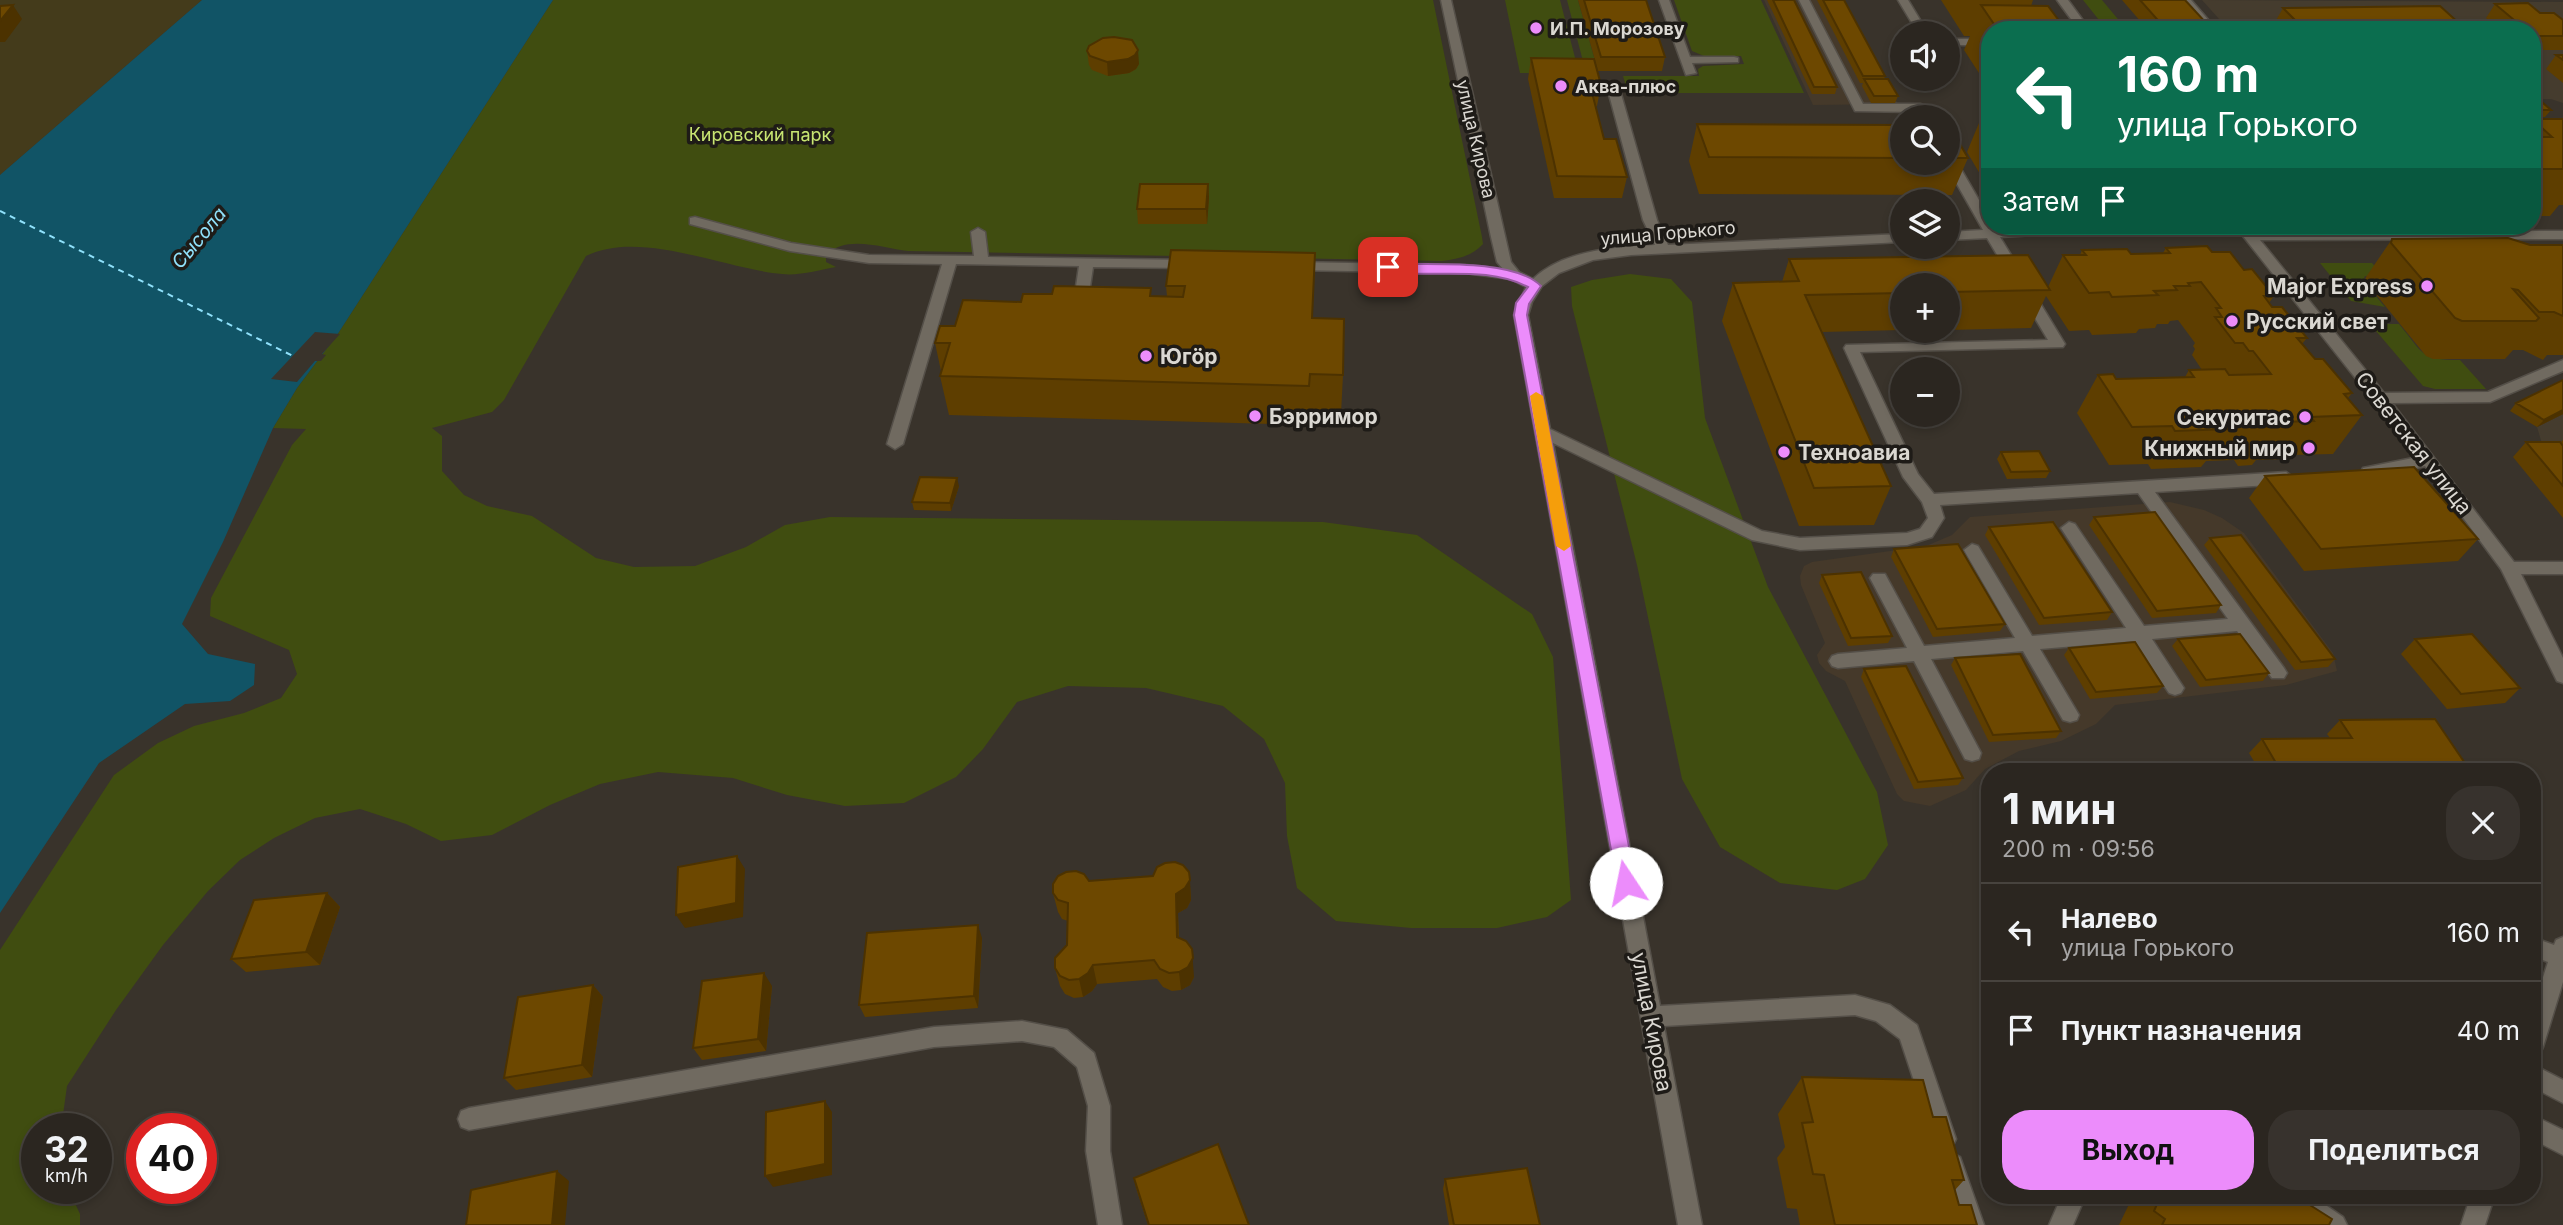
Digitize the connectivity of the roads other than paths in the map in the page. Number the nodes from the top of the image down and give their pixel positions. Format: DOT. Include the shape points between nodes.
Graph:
graph roads {
  1 [pos="1446,0"];
  2 [pos="1664,0"];
  3 [pos="1804,0"];
  4 [pos="1903,0"];
  5 [pos="2062,0"];
  6 [pos="2185,0"];
  7 [pos="1916,21"];
  8 [pos="2078,21"];
  9 [pos="2204,21"];
  10 [pos="1960,42"];
  11 [pos="1981,42"];
  12 [pos="1686,60"];
  13 [pos="1734,60"];
  14 [pos="1690,73"];
  15 [pos="1613,87"];
  16 [pos="1890,108"];
  17 [pos="1958,175"];
  18 [pos="1981,216"];
  19 [pos="695,221"];
  20 [pos="978,232"];
  21 [pos="1981,234"];
  22 [pos="1960,235"];
  23 [pos="1992,235"];
  24 [pos="2249,235"];
  25 [pos="2541,235"];
  26 [pos="2563,235"];
  27 [pos="1890,239"];
  28 [pos="1664,250"];
  29 [pos="950,260"];
  30 [pos="981,260"];
  31 [pos="1087,262"];
  32 [pos="1211,264"];
  33 [pos="1280,265"];
  34 [pos="1514,275"];
  35 [pos="1535,286"];
  36 [pos="1080,307"];
  37 [pos="2563,365"];
  38 [pos="2380,398"];
  39 [pos="1544,432"];
  40 [pos="895,444"];
  41 [pos="2429,460"];
  42 [pos="2356,474"];
  43 [pos="2302,477"];
  44 [pos="2142,486"];
  45 [pos="1930,500"];
  46 [pos="2069,528"];
  47 [pos="1972,550"];
  48 [pos="2509,568"];
  49 [pos="2563,568"];
  50 [pos="1879,578"];
  51 [pos="2242,624"];
  52 [pos="2139,633"];
  53 [pos="2028,644"];
  54 [pos="1920,654"];
  55 [pos="1838,661"];
  56 [pos="2278,673"];
  57 [pos="2563,676"];
  58 [pos="2175,688"];
  59 [pos="2070,715"];
  60 [pos="1972,753"];
  61 [pos="2541,948"];
  62 [pos="2561,952"];
  63 [pos="1651,1017"];
  64 [pos="2541,1018"];
  65 [pos="2541,1080"];
  66 [pos="2563,1092"];
  67 [pos="468,1119"];
  68 [pos="2541,1131"];
  69 [pos="2563,1143"];
  70 [pos="2070,1204"];
  71 [pos="2304,1204"];
  72 [pos="2480,1204"];
  73 [pos="1110,1225"];
  74 [pos="1690,1225"];
  75 [pos="1972,1225"];
  76 [pos="2061,1225"];
  77 [pos="2335,1225"];
  78 [pos="2473,1225"];
  1 -- 34 [label="street, улица Кирова" via="1504,262"];
  2 -- 12 [label="street"];
  3 -- 16 [label="street" via="1859,108"];
  4 -- 7 [label="street"];
  5 -- 8 [label="street"];
  6 -- 9 [label="street"];
  10 -- 11 [label="street"];
  12 -- 13 [label="street"];
  12 -- 14 [label="street"];
  15 -- 28 [label="street" via="1650,220"];
  17 -- 18 [label="street"];
  19 -- 29 [label="street" via="790,247 869,259"];
  20 -- 30 [label="street"];
  21 -- 22 [label="street"];
  23 -- 45 [label="street" via="2058,344 1851,348 1911,477"];
  24 -- 38 [label="street, Советская улица"];
  25 -- 26 [label="street"];
  27 -- 28 [label="street, улица Горького"];
  28 -- 35 [label="street, улица Горького" via="1583,260 1552,270"];
  29 -- 30 [label="street"];
  29 -- 40 [label="street"];
  30 -- 31 [label="street"];
  31 -- 32 [label="street"];
  31 -- 36 [label="street"];
  33 -- 34 [label="street" via="1465,269"];
  34 -- 35 [label="street"];
  35 -- 39 [label="street, улица Кирова" via="1522,303 1521,315"];
  37 -- 38 [label="street" via="2490,397"];
  38 -- 41 [label="street, Советская улица"];
  39 -- 45 [label="street" via="1758,536 1800,544 1907,540 1926,533 1936,518"];
  39 -- 63 [label="street, улица Кирова"];
  41 -- 42 [label="street"];
  41 -- 48 [label="street, Советская улица"];
  43 -- 44 [label="street"];
  44 -- 45 [label="street"];
  44 -- 51 [label="street"];
  46 -- 52 [label="street"];
  47 -- 53 [label="street"];
  48 -- 49 [label="street"];
  48 -- 57 [label="street, Советская улица"];
  50 -- 54 [label="street"];
  51 -- 52 [label="street"];
  51 -- 56 [label="street"];
  52 -- 53 [label="street"];
  52 -- 58 [label="street"];
  53 -- 54 [label="street"];
  53 -- 59 [label="street"];
  54 -- 55 [label="street"];
  54 -- 60 [label="street"];
  61 -- 62 [label="street"];
  62 -- 64 [label="street"];
  63 -- 74 [label="street, улица Кирова"];
  63 -- 75 [label="street" via="1855,1005 1882,1012 1909,1032"];
  65 -- 66 [label="street"];
  67 -- 73 [label="street" via="934,1038 1022,1031 1059,1037 1087,1061 1099,1106 1098,1151"];
  68 -- 69 [label="street"];
  70 -- 76 [label="street"];
  71 -- 77 [label="street"];
  72 -- 78 [label="street"];
}
